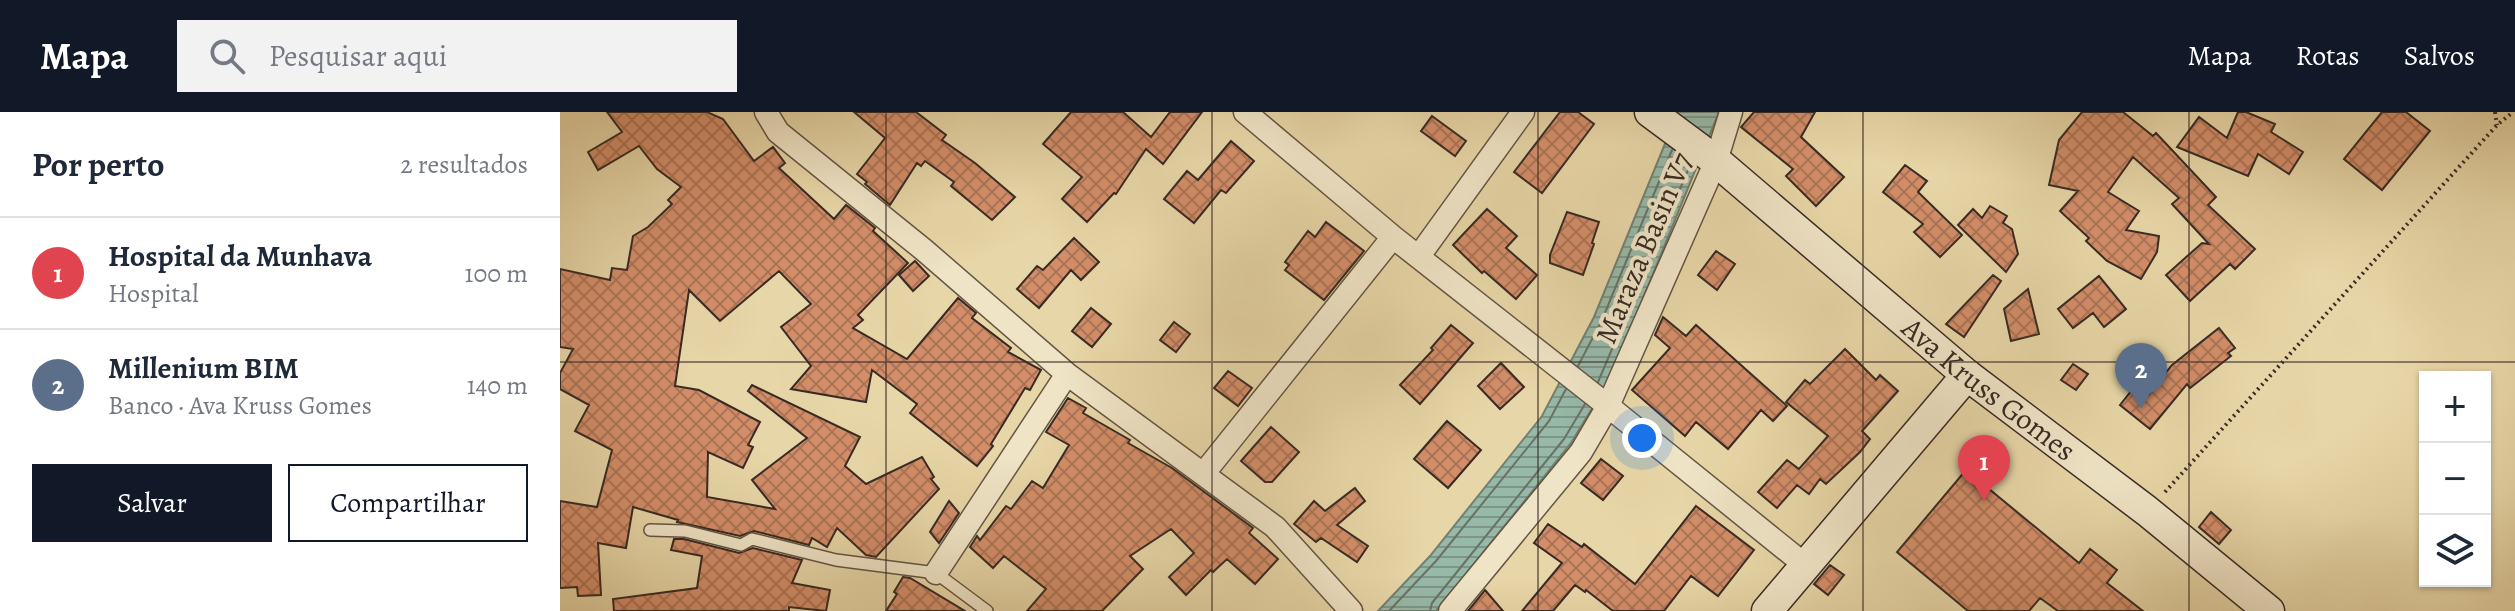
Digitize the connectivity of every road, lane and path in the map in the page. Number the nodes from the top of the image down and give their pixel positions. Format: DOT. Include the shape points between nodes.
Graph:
graph roads {
  1 [pos="766,112"];
  2 [pos="1245,112"];
  3 [pos="1523,112"];
  4 [pos="1652,112"];
  5 [pos="1731,112"];
  6 [pos="2495,112"];
  7 [pos="2513,112"];
  8 [pos="2497,125"];
  9 [pos="1716,161"];
  10 [pos="1393,237"];
  11 [pos="1419,256"];
  12 [pos="1067,374"];
  13 [pos="1967,375"];
  14 [pos="1608,406"];
  15 [pos="1204,473"];
  16 [pos="2147,511"];
  17 [pos="650,530"];
  18 [pos="1805,565"];
  19 [pos="936,573"];
  20 [pos="987,611"];
  21 [pos="1351,611"];
  22 [pos="1450,611"];
  23 [pos="1767,611"];
  24 [pos="2269,611"];
  1 -- 12 [label="street" via="778,132"];
  2 -- 10 [label="street"];
  3 -- 11 [label="street"];
  4 -- 9 [label="street, Ava Kruss Gomes"];
  5 -- 9 [label="street, Maraza Basin V7"];
  6 -- 8 [label="path"];
  7 -- 8 [label="path"];
  8 -- 16 [label="path"];
  9 -- 13 [label="street, Ava Kruss Gomes"];
  9 -- 14 [label="street, Maraza Basin V7"];
  10 -- 11 [label="street"];
  10 -- 15 [label="street"];
  11 -- 14 [label="street"];
  12 -- 15 [label="street"];
  12 -- 19 [label="street"];
  13 -- 16 [label="street, Ava Kruss Gomes"];
  13 -- 18 [label="street"];
  14 -- 18 [label="street"];
  14 -- 22 [label="street, Maraza Basin V7" via="1581,452"];
  15 -- 21 [label="street" via="1275,527"];
  16 -- 24 [label="street, Ava Kruss Gomes"];
  17 -- 19 [label="lane" via="685,531 741,545 752,539 836,560"];
  18 -- 23 [label="street"];
  19 -- 20 [label="lane"];
}
